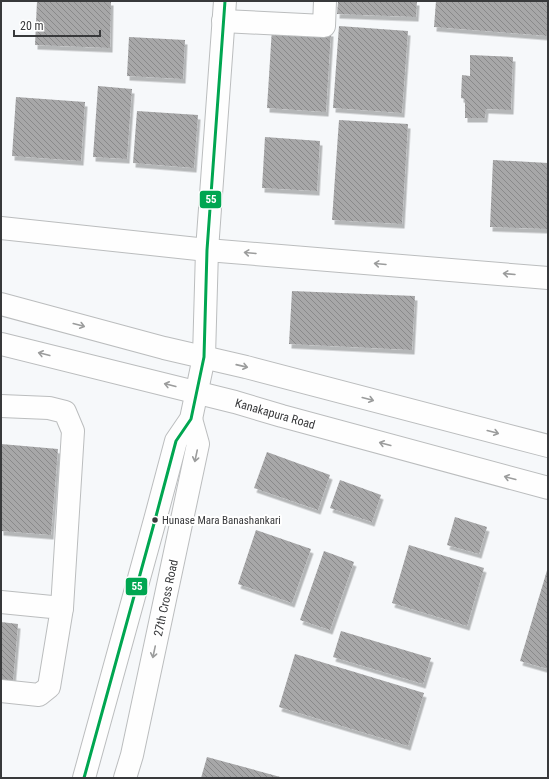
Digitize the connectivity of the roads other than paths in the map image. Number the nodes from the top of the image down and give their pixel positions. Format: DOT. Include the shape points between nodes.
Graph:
graph roads {
  1 [pos="325,1"];
  2 [pos="224,11"];
  3 [pos="1,228"];
  4 [pos="207,250"];
  5 [pos="548,278"];
  6 [pos="1,304"];
  7 [pos="1,344"];
  8 [pos="204,357"];
  9 [pos="197,392"];
  10 [pos="1,406"];
  11 [pos="191,419"];
  12 [pos="548,446"];
  13 [pos="548,488"];
  14 [pos="1,602"];
  15 [pos="62,608"];
  16 [pos="1,691"];
  17 [pos="84,778"];
  18 [pos="126,778"];
  1 -- 2 [label="main road" via="324,26"];
  2 -- 4 [label="main road, 27th Cross Road"];
  3 -- 4 [label="main road"];
  5 -- 4 [label="main road, one-way"];
  4 -- 8 [label="main road, 27th Cross Road"];
  6 -- 8 [label="main road, one-way"];
  9 -- 7 [label="main road, Kanakapura Road, one-way"];
  8 -- 9 [label="main road, 27th Cross Road"];
  8 -- 12 [label="main road, one-way"];
  9 -- 11 [label="main road, 27th Cross Road"];
  13 -- 9 [label="main road, Kanakapura Road, one-way"];
  10 -- 15 [label="main road" via="48,408 65,412 73,431"];
  11 -- 17 [label="main road, 27th Cross Road" via="176,441"];
  11 -- 18 [label="main road, 27th Cross Road, one-way" via="198,444"];
  14 -- 15 [label="main road"];
  15 -- 16 [label="main road" via="49,687 39,695"];
}
